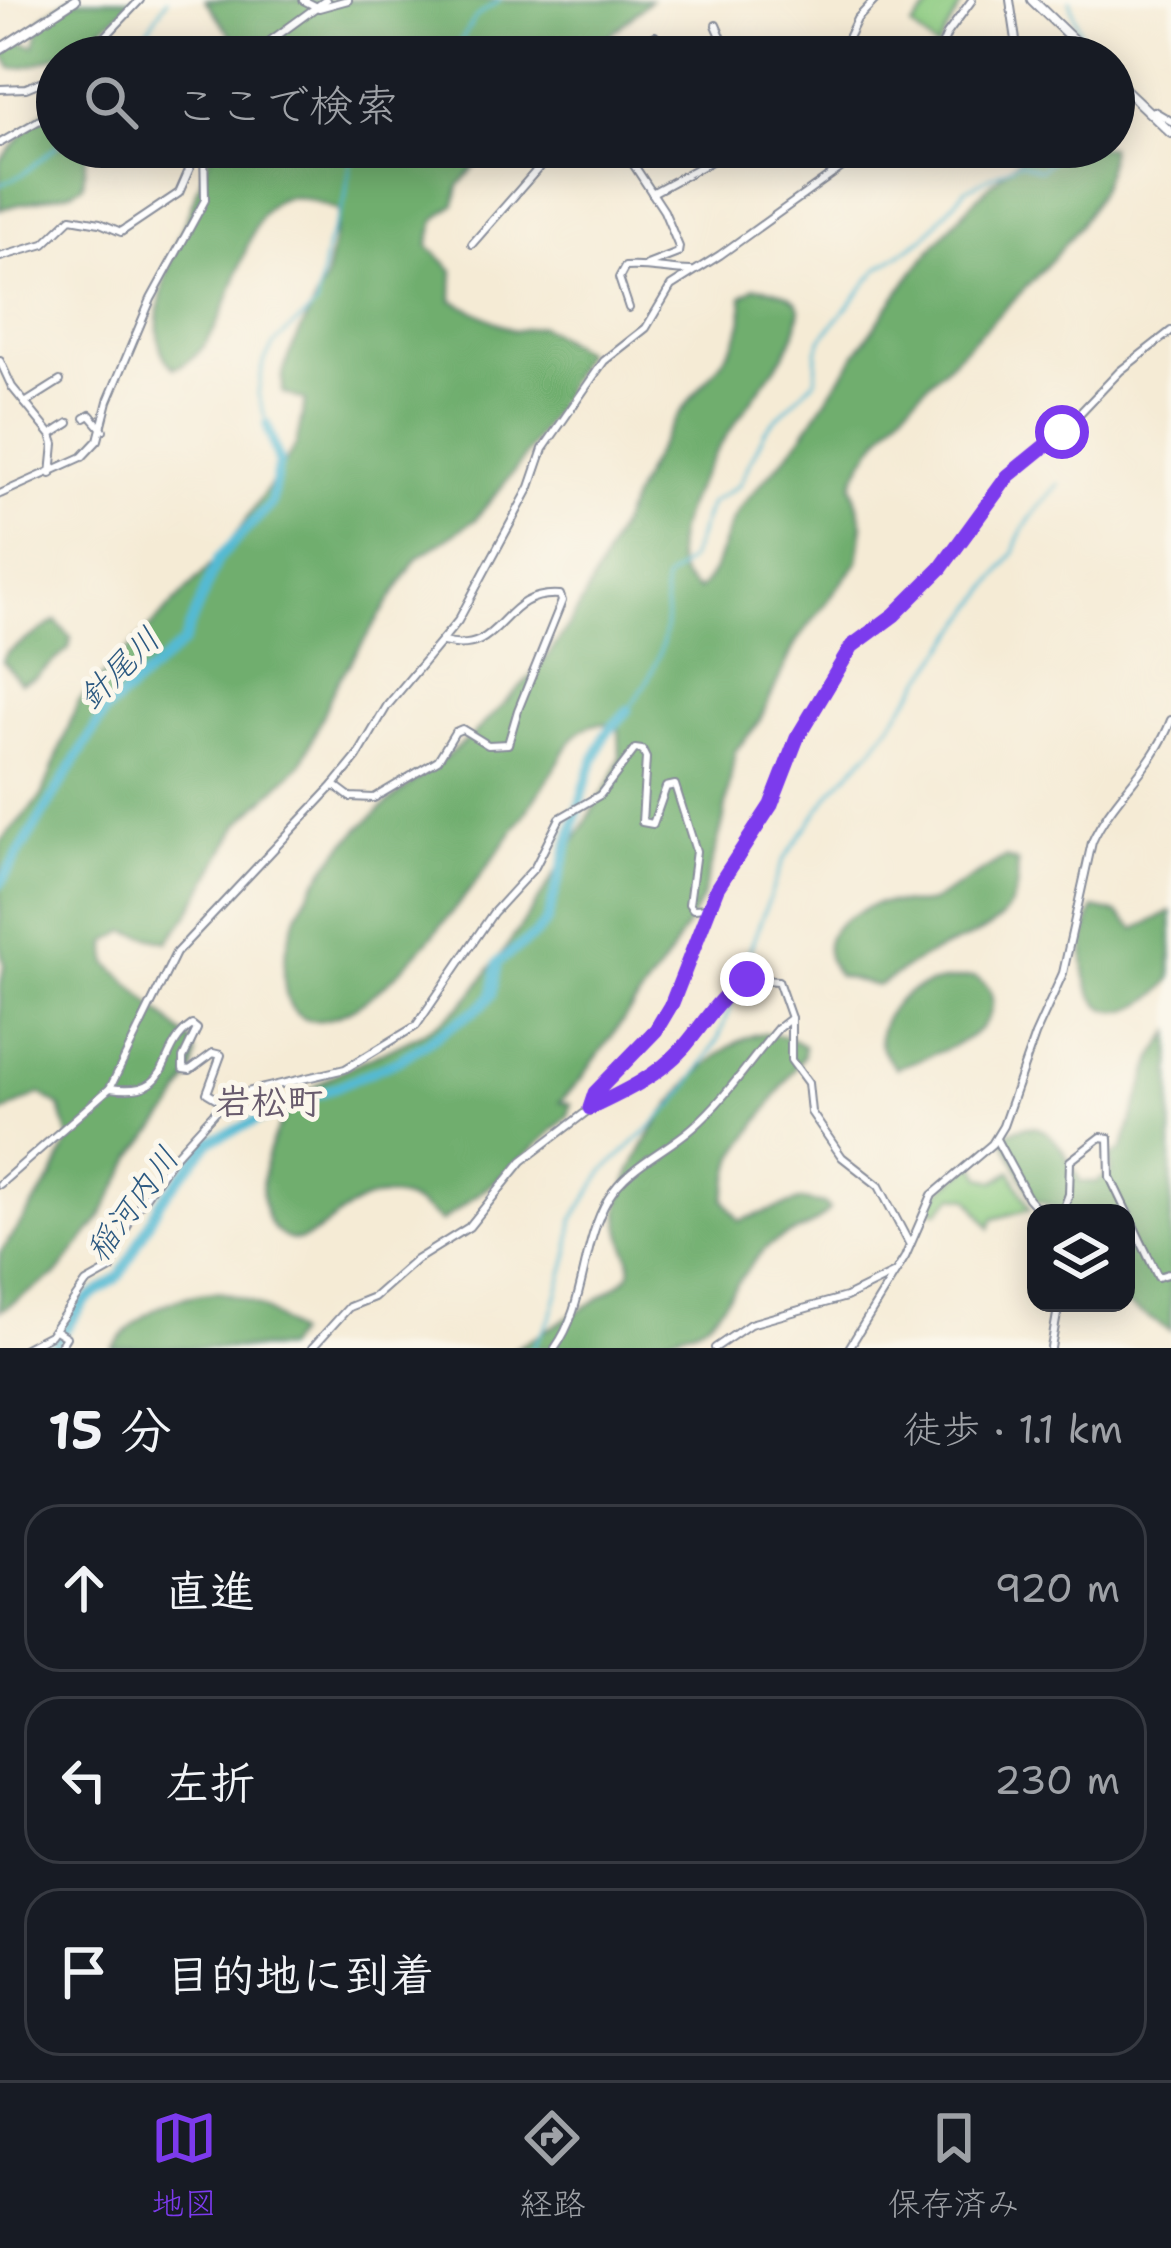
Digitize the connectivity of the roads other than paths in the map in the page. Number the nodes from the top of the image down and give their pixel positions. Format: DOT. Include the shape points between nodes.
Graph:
graph roads {
  1 [pos="75,0"];
  2 [pos="140,0"];
  3 [pos="303,0"];
  4 [pos="326,0"];
  5 [pos="348,0"];
  6 [pos="875,0"];
  7 [pos="972,0"];
  8 [pos="1010,0"];
  9 [pos="1032,0"];
  10 [pos="319,8"];
  11 [pos="716,26"];
  12 [pos="106,36"];
  13 [pos="278,36"];
  14 [pos="721,36"];
  15 [pos="849,36"];
  16 [pos="946,36"];
  17 [pos="1015,36"];
  18 [pos="1069,36"];
  19 [pos="0,49"];
  20 [pos="36,84"];
  21 [pos="0,88"];
  22 [pos="1135,99"];
  23 [pos="1151,114"];
  24 [pos="1171,121"];
  25 [pos="36,122"];
  26 [pos="1171,133"];
  27 [pos="0,143"];
  28 [pos="191,168"];
  29 [pos="203,168"];
  30 [pos="539,168"];
  31 [pos="636,168"];
  32 [pos="695,168"];
  33 [pos="838,168"];
  34 [pos="652,193"];
  35 [pos="472,244"];
  36 [pos="0,257"];
  37 [pos="647,265"];
  38 [pos="695,271"];
  39 [pos="628,308"];
  40 [pos="1171,331"];
  41 [pos="0,362"];
  42 [pos="60,381"];
  43 [pos="25,403"];
  44 [pos="85,418"];
  45 [pos="69,423"];
  46 [pos="103,430"];
  47 [pos="51,435"];
  48 [pos="51,474"];
  49 [pos="0,494"];
  50 [pos="443,642"];
  51 [pos="1171,720"];
  52 [pos="334,785"];
  53 [pos="710,908"];
  54 [pos="791,1018"];
  55 [pos="110,1088"];
  56 [pos="233,1098"];
  57 [pos="590,1108"];
  58 [pos="996,1139"];
  59 [pos="0,1184"];
  60 [pos="1033,1204"];
  61 [pos="1065,1204"];
  62 [pos="1123,1204"];
  63 [pos="1135,1229"];
  64 [pos="910,1245"];
  65 [pos="897,1272"];
  66 [pos="1171,1274"];
  67 [pos="1057,1312"];
  68 [pos="57,1330"];
  69 [pos="25,1348"];
  70 [pos="59,1348"];
  71 [pos="312,1348"];
  72 [pos="555,1348"];
  73 [pos="715,1348"];
  74 [pos="849,1348"];
  75 [pos="1051,1348"];
  1 -- 19 [label="street"];
  2 -- 12 [label="street"];
  3 -- 10 [label="street"];
  4 -- 10 [label="street"];
  5 -- 10 [label="street"];
  6 -- 15 [label="street"];
  7 -- 16 [label="street"];
  8 -- 17 [label="street"];
  9 -- 18 [label="street"];
  10 -- 13 [label="street"];
  11 -- 14 [label="street"];
  20 -- 21 [label="street"];
  22 -- 23 [label="street"];
  23 -- 24 [label="street"];
  23 -- 26 [label="street"];
  25 -- 27 [label="street"];
  28 -- 36 [label="street" via="178,193 121,232 71,218 44,244"];
  29 -- 46 [label="street" via="205,200 151,299"];
  30 -- 35 [label="street"];
  31 -- 34 [label="street"];
  32 -- 34 [label="street"];
  33 -- 38 [label="street"];
  34 -- 37 [label="street" via="679,247"];
  37 -- 38 [label="street"];
  37 -- 39 [label="street" via="619,272"];
  38 -- 50 [label="street" via="671,286 635,340 604,361 543,449"];
  40 -- 53 [label="street" via="1008,476 941,568 852,646"];
  41 -- 43 [label="street"];
  42 -- 43 [label="street"];
  43 -- 47 [label="street"];
  44 -- 46 [label="street"];
  45 -- 47 [label="street"];
  46 -- 48 [label="street" via="82,458"];
  47 -- 48 [label="street"];
  48 -- 49 [label="street"];
  50 -- 52 [label="street"];
  50 -- 52 [label="street" via="485,640 521,602 560,595 508,744 488,745 462,729 438,760 374,798 350,797"];
  51 -- 58 [label="street" via="1092,842 1063,973"];
  52 -- 55 [label="street" via="176,953"];
  53 -- 56 [label="street" via="689,904 696,851 675,785 666,787 653,824 645,826 646,758 643,750 631,752 590,803 563,815 535,868 493,913 416,1026 345,1070"];
  53 -- 57 [label="street" via="656,1030"];
  54 -- 57 [label="street" via="778,981 747,979 659,1070"];
  54 -- 64 [label="street" via="791,1060 808,1084 811,1112 842,1157 879,1186"];
  54 -- 72 [label="street" via="697,1124 613,1192"];
  55 -- 56 [label="street" via="133,1091 158,1080 192,1025 183,1069 217,1052 207,1093"];
  55 -- 59 [label="street"];
  56 -- 68 [label="street" via="172,1160 130,1219 111,1269 86,1283"];
  57 -- 71 [label="street" via="514,1168 469,1228 349,1307"];
  58 -- 60 [label="street"];
  58 -- 64 [label="street" via="932,1195"];
  61 -- 62 [label="street" via="1070,1161 1101,1137 1108,1138 1110,1177"];
  63 -- 66 [label="street" via="1158,1277"];
  64 -- 65 [label="street"];
  65 -- 73 [label="street" via="846,1297 750,1324"];
  65 -- 74 [label="street"];
  67 -- 75 [label="street"];
  68 -- 69 [label="street"];
  68 -- 70 [label="street" via="66,1337"];
}
